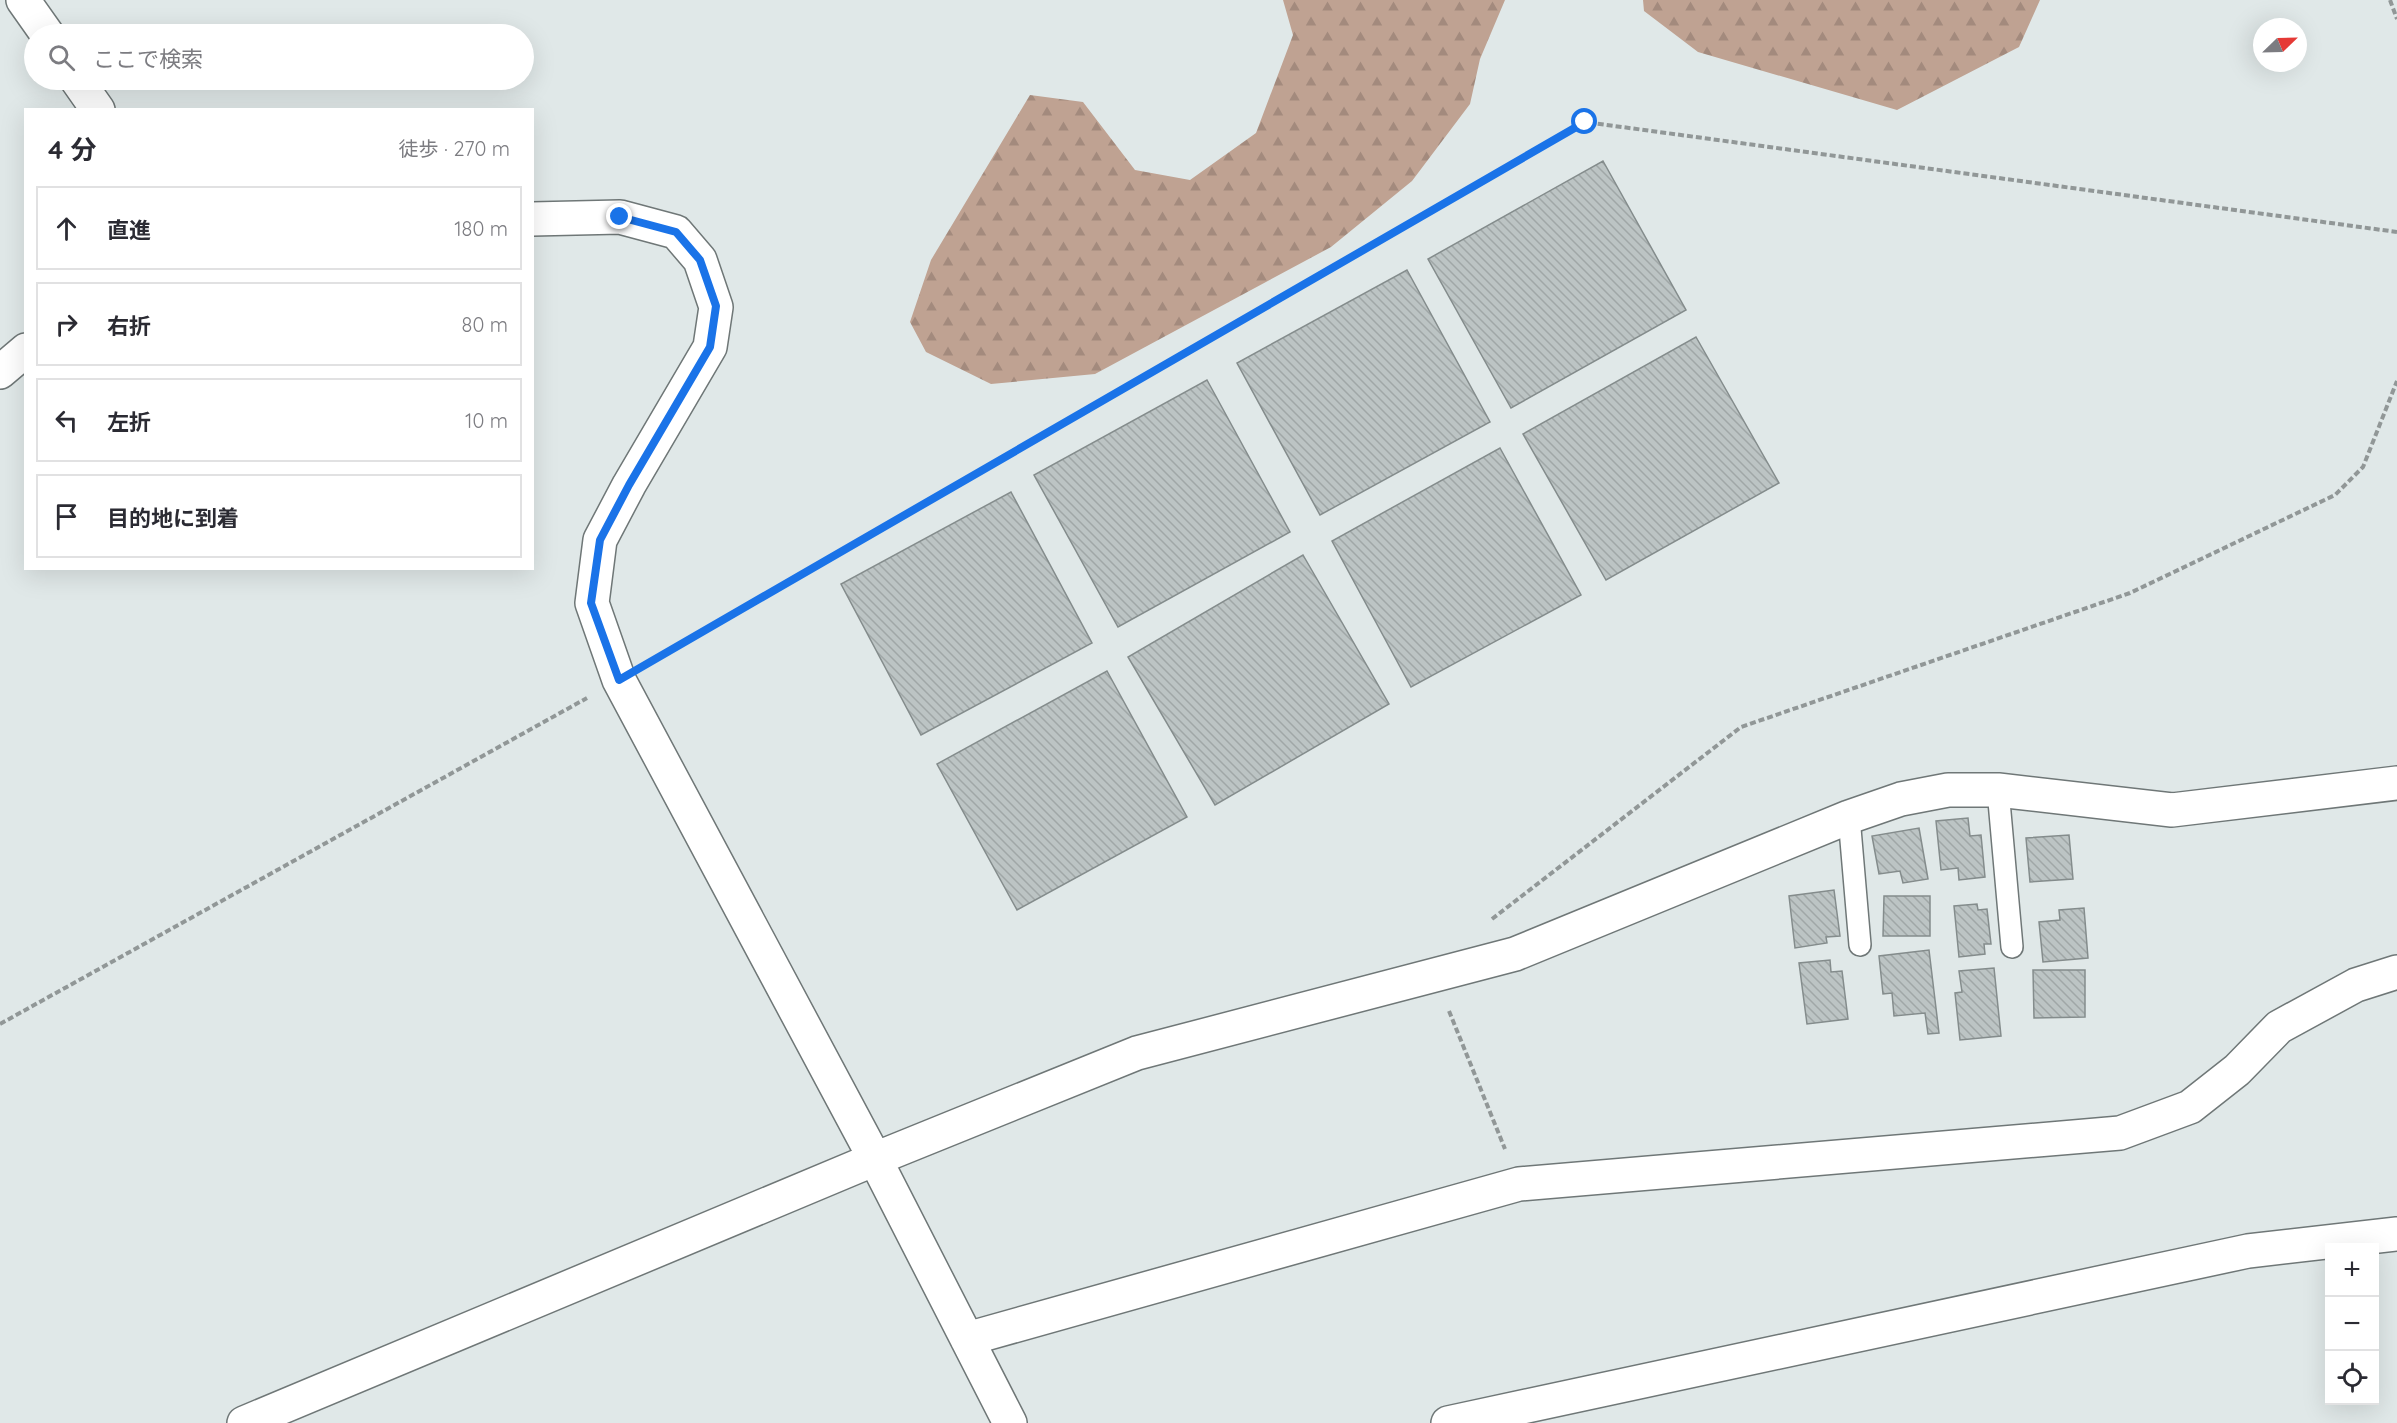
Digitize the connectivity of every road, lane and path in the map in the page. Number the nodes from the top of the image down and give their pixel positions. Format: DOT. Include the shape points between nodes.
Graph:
graph roads {
  1 [pos="23,0"];
  2 [pos="2390,0"];
  3 [pos="2397,19"];
  4 [pos="40,24"];
  5 [pos="84,90"];
  6 [pos="97,108"];
  7 [pos="534,219"];
  8 [pos="2397,232"];
  9 [pos="24,352"];
  10 [pos="0,372"];
  11 [pos="2397,381"];
  12 [pos="619,680"];
  13 [pos="2397,783"];
  14 [pos="1998,790"];
  15 [pos="1849,817"];
  16 [pos="1490,921"];
  17 [pos="1860,945"];
  18 [pos="2012,947"];
  19 [pos="2397,972"];
  20 [pos="1435,976"];
  21 [pos="0,1024"];
  22 [pos="875,1159"];
  23 [pos="1519,1184"];
  24 [pos="2397,1234"];
  25 [pos="967,1339"];
  26 [pos="244,1423"];
  27 [pos="1010,1423"];
  28 [pos="1448,1423"];
  1 -- 4 [label="street"];
  2 -- 3 [label="path"];
  5 -- 6 [label="street"];
  7 -- 12 [label="street" via="620,217 676,232 700,260 716,306 710,347 600,540 591,603"];
  8 -- 12 [label="path" via="1585,122"];
  9 -- 10 [label="street"];
  11 -- 16 [label="path" via="2363,467 2335,495 2130,593 1741,727"];
  12 -- 21 [label="path"];
  12 -- 22 [label="street"];
  13 -- 14 [label="street" via="2172,810"];
  14 -- 15 [label="street" via="1948,790 1910,797"];
  14 -- 18 [label="lane"];
  15 -- 17 [label="lane"];
  15 -- 20 [label="street" via="1515,954"];
  19 -- 23 [label="street" via="2356,985 2279,1027 2236,1070 2190,1107 2120,1133"];
  20 -- 22 [label="street" via="1137,1053"];
  20 -- 23 [label="path"];
  22 -- 25 [label="street"];
  22 -- 26 [label="street"];
  23 -- 25 [label="street"];
  24 -- 28 [label="street" via="2248,1251"];
  25 -- 27 [label="street"];
}
